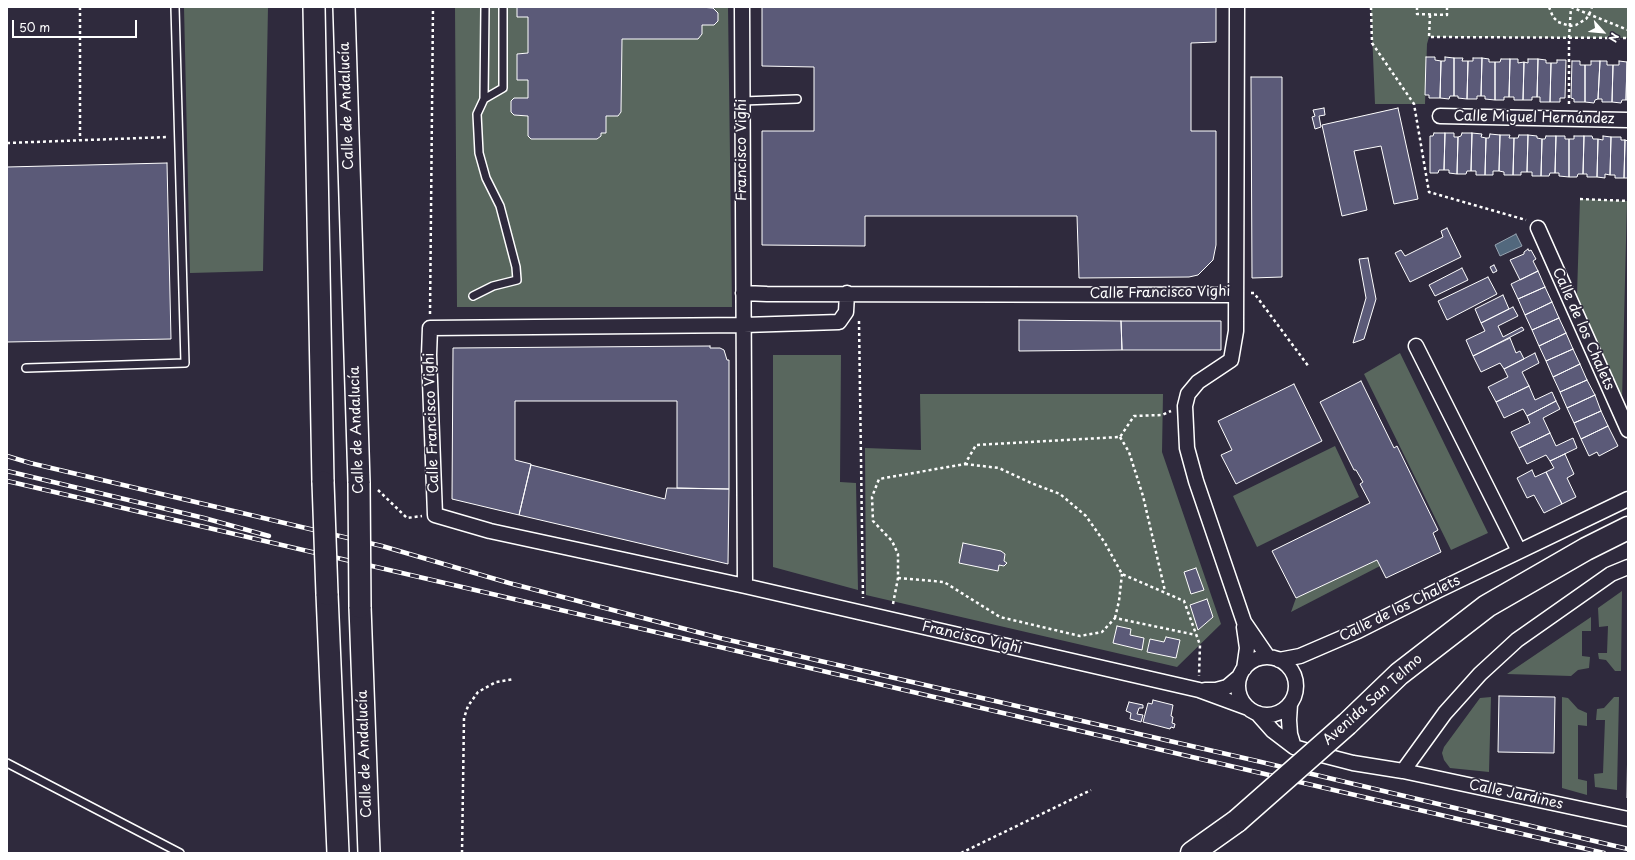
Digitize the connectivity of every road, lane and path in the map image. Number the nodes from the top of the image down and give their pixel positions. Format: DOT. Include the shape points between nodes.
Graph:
graph roads {
  1 [pos="80,7"];
  2 [pos="175,7"];
  3 [pos="314,7"];
  4 [pos="344,7"];
  5 [pos="434,7"];
  6 [pos="485,7"];
  7 [pos="503,7"];
  8 [pos="742,7"];
  9 [pos="1237,7"];
  10 [pos="1371,7"];
  11 [pos="1417,7"];
  12 [pos="1447,7"];
  13 [pos="1549,7"];
  14 [pos="1571,7"];
  15 [pos="1592,7"];
  16 [pos="1430,15"];
  17 [pos="1589,15"];
  18 [pos="1570,26"];
  19 [pos="1628,30"];
  20 [pos="1569,38"];
  21 [pos="1628,38"];
  22 [pos="484,99"];
  23 [pos="797,99"];
  24 [pos="742,101"];
  25 [pos="1440,116"];
  26 [pos="1569,119"];
  27 [pos="1628,120"];
  28 [pos="179,137"];
  29 [pos="80,140"];
  30 [pos="7,143"];
  31 [pos="1580,199"];
  32 [pos="1628,201"];
  33 [pos="1538,228"];
  34 [pos="743,293"];
  35 [pos="853,293"];
  36 [pos="1236,295"];
  37 [pos="472,296"];
  38 [pos="744,325"];
  39 [pos="430,333"];
  40 [pos="1416,346"];
  41 [pos="1309,367"];
  42 [pos="26,368"];
  43 [pos="1185,406"];
  44 [pos="1628,430"];
  45 [pos="1120,437"];
  46 [pos="965,464"];
  47 [pos="359,483"];
  48 [pos="1628,499"];
  49 [pos="435,515"];
  50 [pos="1628,528"];
  51 [pos="1519,551"];
  52 [pos="1628,567"];
  53 [pos="1122,574"];
  54 [pos="898,578"];
  55 [pos="745,586"];
  56 [pos="1165,592"];
  57 [pos="863,612"];
  58 [pos="1115,618"];
  59 [pos="894,620"];
  60 [pos="1244,622"];
  61 [pos="1196,635"];
  62 [pos="1273,658"];
  63 [pos="1242,673"];
  64 [pos="514,679"];
  65 [pos="1199,690"];
  66 [pos="1290,704"];
  67 [pos="1252,710"];
  68 [pos="1294,747"];
  69 [pos="7,763"];
  70 [pos="1403,771"];
  71 [pos="1091,790"];
  72 [pos="1628,819"];
  73 [pos="180,853"];
  74 [pos="338,853"];
  75 [pos="369,853"];
  76 [pos="462,853"];
  77 [pos="961,853"];
  78 [pos="1192,853"];
  1 -- 29 [label="path"];
  2 -- 28 [label="lane"];
  3 -- 74 [label="main road, bridge" via="323,482"];
  4 -- 47 [label="main road, Calle de Andalucía"];
  5 -- 39 [label="path"];
  6 -- 22 [label="lane"];
  7 -- 22 [label="lane" via="503,88"];
  8 -- 24 [label="street, Francisco Vighi"];
  9 -- 36 [label="street, Calle Francisco Vighi"];
  10 -- 33 [label="path" via="1372,43 1414,104 1429,192 1536,223"];
  11 -- 16 [label="path" via="1417,14"];
  12 -- 16 [label="path" via="1447,15"];
  13 -- 18 [label="path" via="1558,22"];
  14 -- 17 [label="path"];
  14 -- 18 [label="path"];
  15 -- 17 [label="path"];
  16 -- 20 [label="path" via="1429,37"];
  17 -- 18 [label="path" via="1581,23"];
  17 -- 19 [label="path"];
  18 -- 20 [label="path"];
  20 -- 21 [label="path"];
  20 -- 26 [label="path"];
  22 -- 37 [label="lane" via="477,114 479,153 486,178 500,206 517,280 493,286"];
  23 -- 24 [label="lane"];
  24 -- 34 [label="street, Francisco Vighi"];
  25 -- 26 [label="street, Calle Miguel Hernández"];
  26 -- 27 [label="street, Calle Miguel Hernández"];
  28 -- 29 [label="path"];
  28 -- 42 [label="lane" via="185,363"];
  29 -- 30 [label="path"];
  31 -- 32 [label="path"];
  33 -- 44 [label="street, Calle de los Chalets"];
  34 -- 35 [label="street, Calle Francisco Vighi"];
  34 -- 38 [label="street"];
  35 -- 36 [label="street, Calle Francisco Vighi"];
  35 -- 38 [label="street, Calle Francisco Vighi" via="839,322"];
  35 -- 57 [label="path"];
  36 -- 41 [label="path" via="1254,293"];
  36 -- 43 [label="street" via="1236,331 1231,360 1198,382 1188,394"];
  38 -- 39 [label="street, Calle Francisco Vighi" via="455,326 430,328"];
  38 -- 55 [label="street"];
  39 -- 49 [label="street, Calle Francisco Vighi"];
  40 -- 51 [label="street"];
  43 -- 45 [label="path" via="1162,415 1134,416"];
  43 -- 60 [label="street" via="1187,448 1196,482"];
  45 -- 46 [label="path" via="976,445"];
  45 -- 56 [label="path" via="1129,452 1143,496"];
  46 -- 53 [label="path" via="999,468 1060,494 1086,516"];
  46 -- 54 [label="path" via="879,479 872,497 873,522 892,541 898,554"];
  47 -- 49 [label="path" via="375,487 407,518"];
  47 -- 75 [label="main road, Calle de Andalucía, bridge" via="360,606"];
  48 -- 51 [label="street, Calle de los Chalets"];
  49 -- 55 [label="street" via="490,531"];
  50 -- 78 [label="main road, Avenida San Telmo, bridge" via="1487,606 1399,674 1347,724 1237,820"];
  51 -- 62 [label="street, Calle de los Chalets" via="1358,631 1300,656"];
  52 -- 70 [label="street" via="1611,574 1512,644 1480,674 1445,713"];
  53 -- 56 [label="path"];
  53 -- 58 [label="path"];
  54 -- 58 [label="path" via="944,582 1000,617 1080,636 1102,632"];
  54 -- 59 [label="path" via="893,600"];
  55 -- 57 [label="street, Francisco Vighi"];
  56 -- 61 [label="path" via="1184,601"];
  57 -- 59 [label="street, Francisco Vighi"];
  58 -- 61 [label="path"];
  59 -- 65 [label="street, Francisco Vighi"];
  60 -- 62 [label="street"];
  60 -- 63 [label="street" via="1247,648"];
  61 -- 65 [label="path" via="1200,645"];
  62 -- 63 [label="street" via="1254,661"];
  62 -- 66 [label="street" via="1287,665 1293,672 1296,681 1295,694"];
  63 -- 65 [label="street, Francisco Vighi" via="1227,687"];
  63 -- 67 [label="street" via="1239,691 1242,700"];
  64 -- 76 [label="path" via="496,682 478,692 468,706 464,718"];
  65 -- 67 [label="street, Francisco Vighi"];
  66 -- 67 [label="street" via="1281,712 1274,714 1262,715"];
  66 -- 68 [label="street" via="1290,734"];
  67 -- 68 [label="street"];
  68 -- 70 [label="street, Calle Jardines" via="1353,763"];
  69 -- 73 [label="lane"];
  70 -- 72 [label="street, Calle Jardines"];
  71 -- 77 [label="path"];
}
